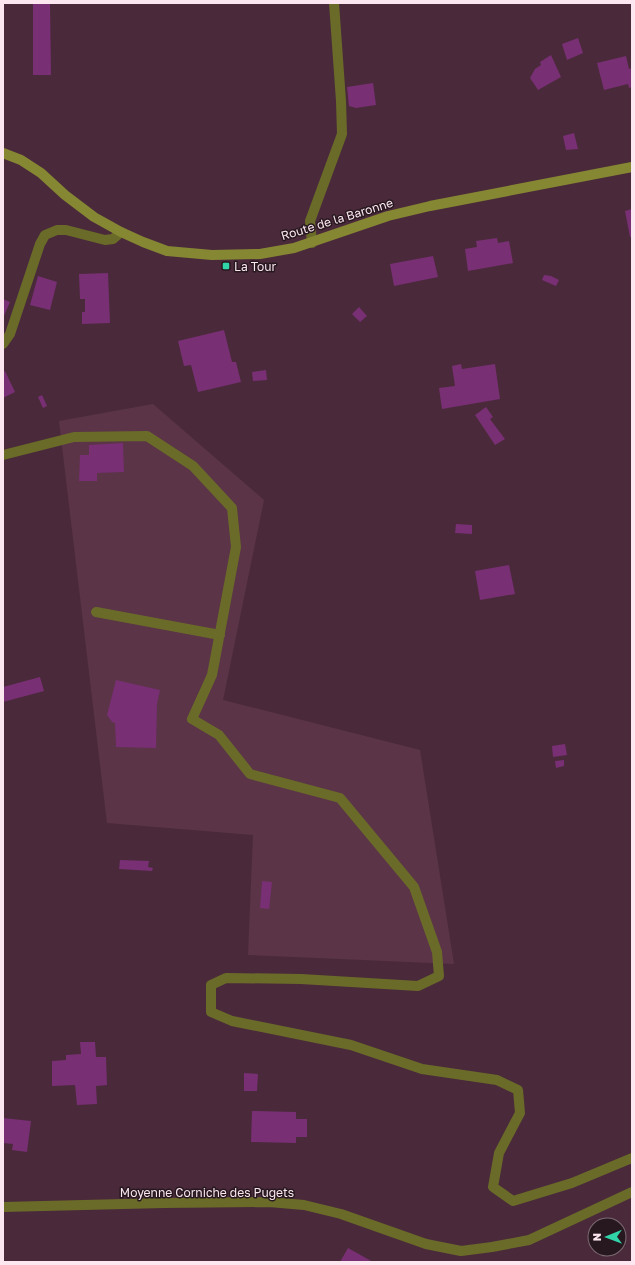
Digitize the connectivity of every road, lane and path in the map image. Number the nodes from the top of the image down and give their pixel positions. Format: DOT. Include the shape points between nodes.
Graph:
graph roads {
  1 [pos="334,3"];
  2 [pos="3,153"];
  3 [pos="632,167"];
  4 [pos="121,232"];
  5 [pos="312,243"];
  6 [pos="3,344"];
  7 [pos="3,455"];
  8 [pos="96,612"];
  9 [pos="220,635"];
  10 [pos="632,1158"];
  11 [pos="632,1192"];
  12 [pos="3,1207"];
  1 -- 5 [label="street" via="342,134 310,221"];
  2 -- 4 [label="main road, Route de la Baronne" via="21,160 41,173 94,217"];
  3 -- 5 [label="main road, Route de la Baronne" via="430,206 388,216"];
  4 -- 5 [label="main road, Route de la Baronne" via="167,251 212,256 260,254"];
  4 -- 6 [label="street" via="113,239 105,240 66,230 57,230 45,235 10,334"];
  7 -- 9 [label="street" via="74,436 147,436 193,466 232,508 236,547"];
  8 -- 9 [label="street"];
  9 -- 10 [label="street" via="212,675 192,720 219,735 250,774 340,798 414,887 437,952 440,976 418,986 301,979 226,978 211,985 211,1012 232,1021 351,1045 422,1068 497,1080 518,1090 520,1113 499,1153 493,1187 513,1202 572,1183"];
  11 -- 12 [label="street, Moyenne Corniche des Pugets" via="529,1240 492,1248 462,1250 426,1244 341,1214 304,1205 269,1202"];
}
